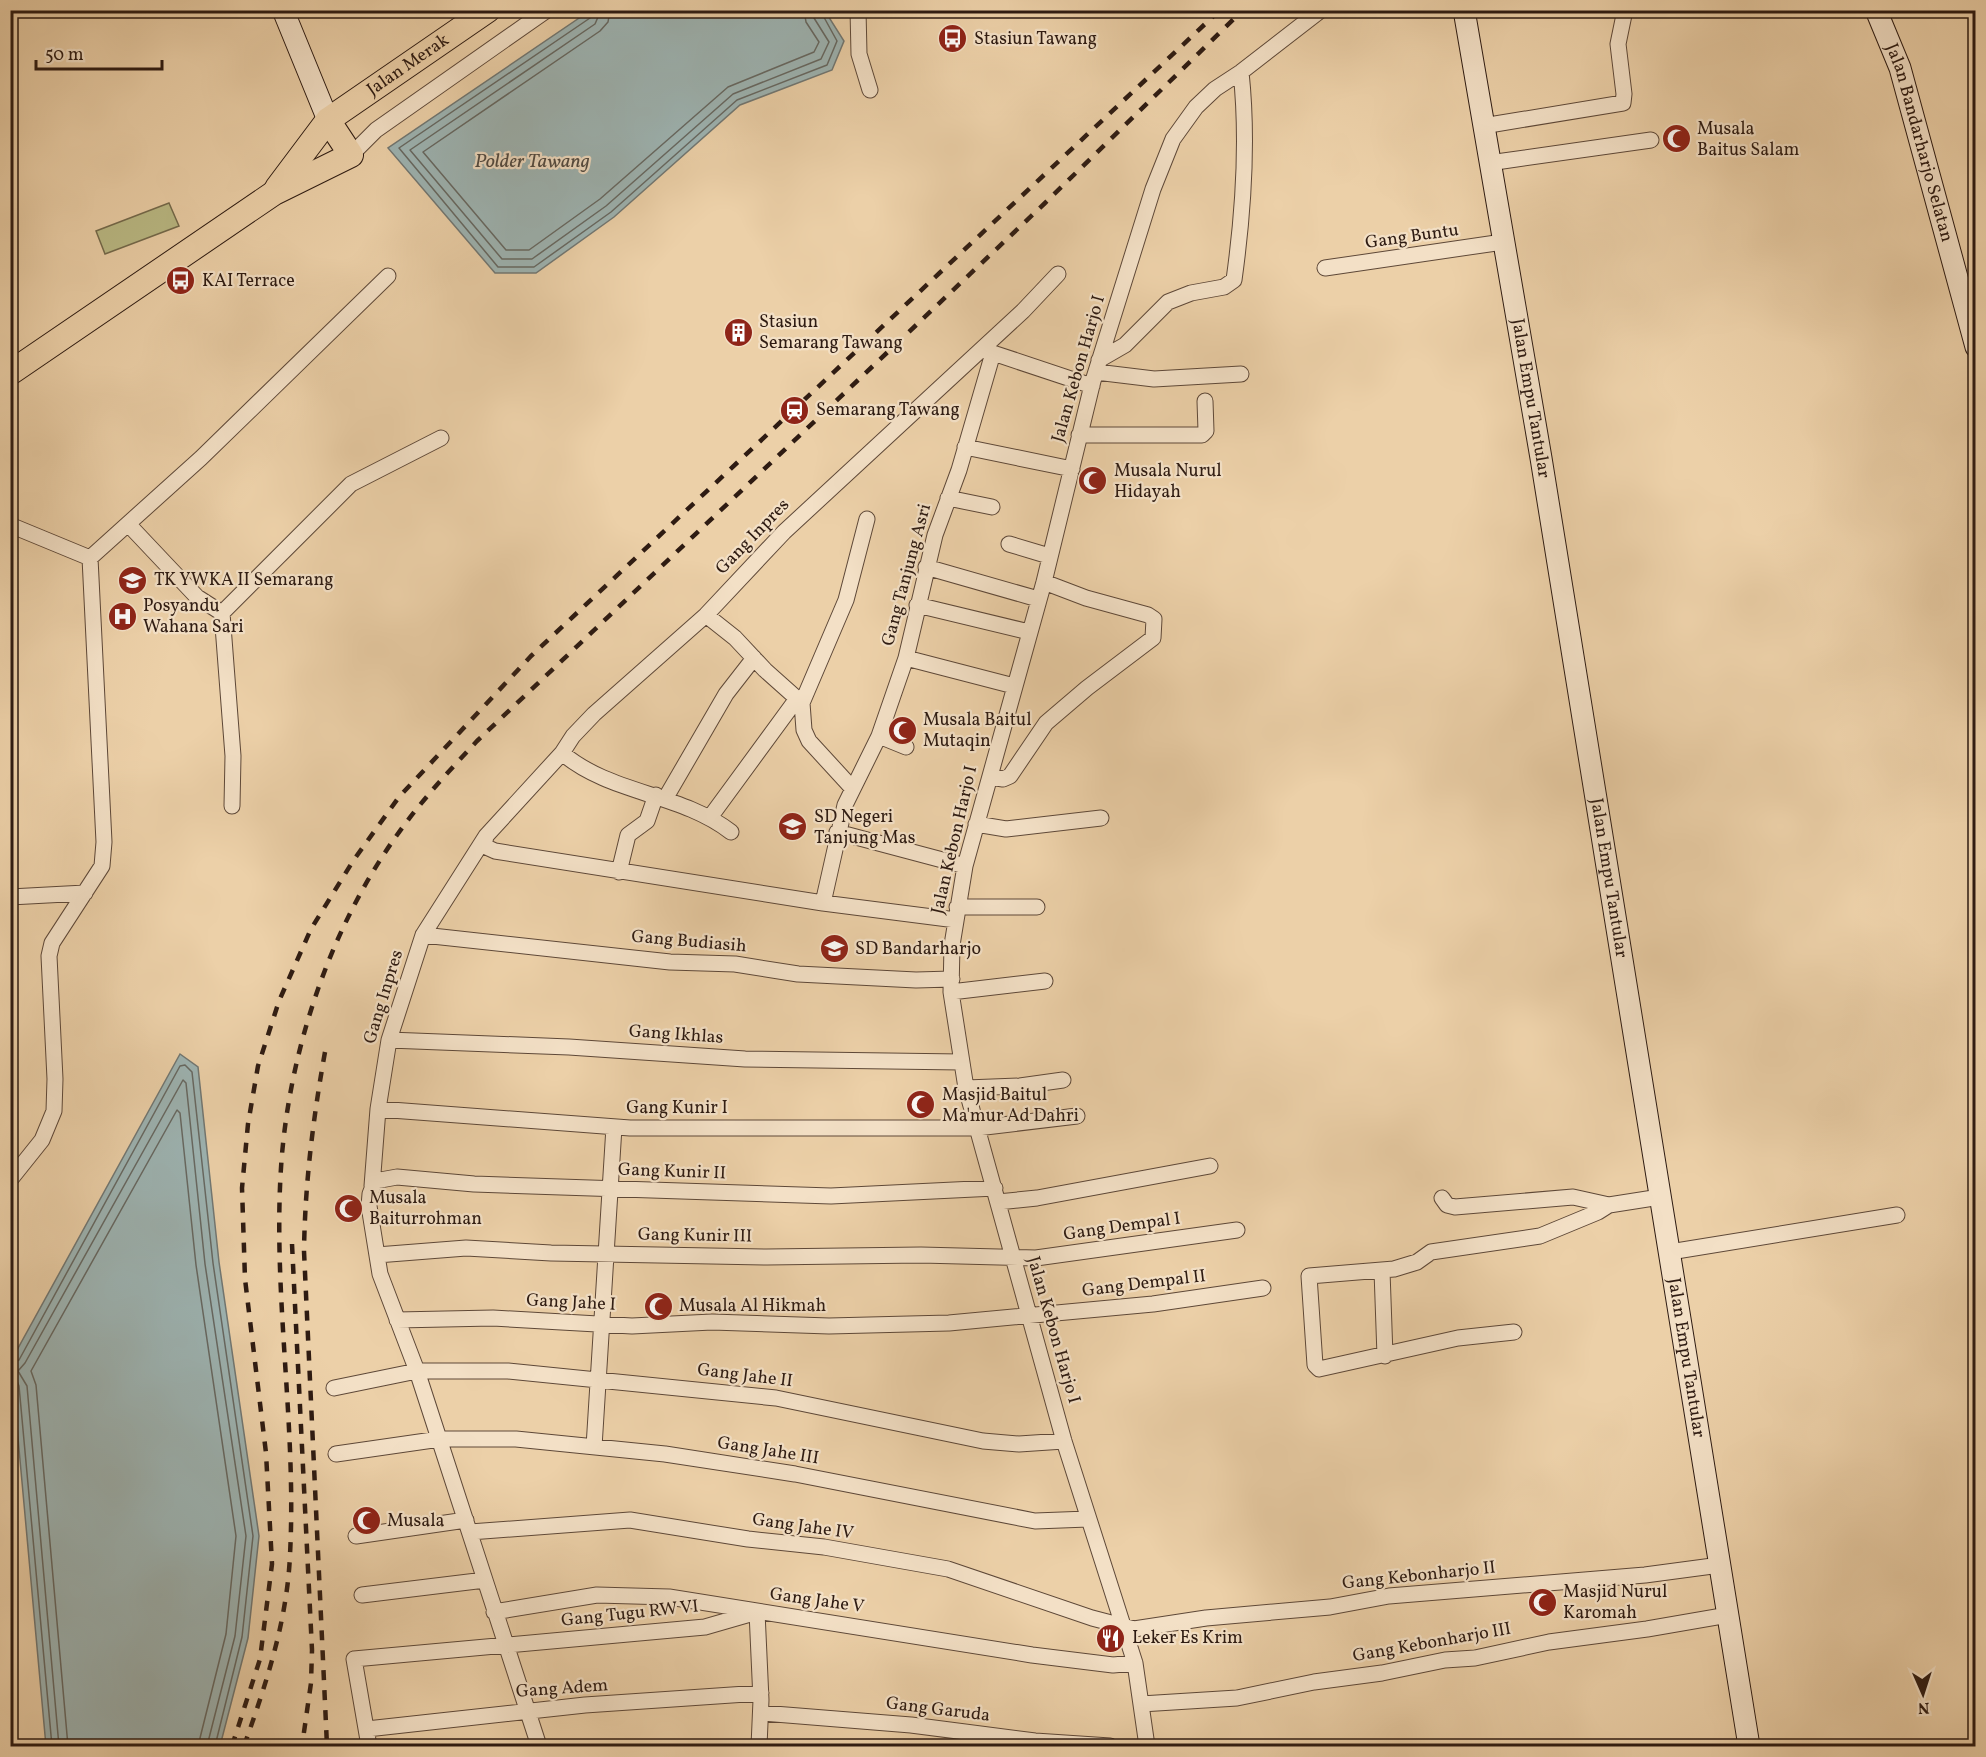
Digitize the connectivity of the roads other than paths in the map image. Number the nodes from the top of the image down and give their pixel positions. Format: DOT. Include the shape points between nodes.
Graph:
graph roads {
  1 [pos="283,10"];
  2 [pos="488,10"];
  3 [pos="547,10"];
  4 [pos="858,10"];
  5 [pos="1321,10"];
  6 [pos="1464,10"];
  7 [pos="1625,10"];
  8 [pos="1876,10"];
  9 [pos="1241,72"];
  10 [pos="870,90"];
  11 [pos="1483,126"];
  12 [pos="340,138"];
  13 [pos="1651,140"];
  14 [pos="1489,163"];
  15 [pos="274,193"];
  16 [pos="1503,242"];
  17 [pos="1325,268"];
  18 [pos="1058,274"];
  19 [pos="388,276"];
  20 [pos="1976,347"];
  21 [pos="988,350"];
  22 [pos="10,373"];
  23 [pos="1095,373"];
  24 [pos="1241,374"];
  25 [pos="1205,401"];
  26 [pos="1079,435"];
  27 [pos="441,438"];
  28 [pos="965,447"];
  29 [pos="1072,469"];
  30 [pos="948,498"];
  31 [pos="992,507"];
  32 [pos="867,519"];
  33 [pos="10,525"];
  34 [pos="129,525"];
  35 [pos="1009,544"];
  36 [pos="1049,556"];
  37 [pos="90,558"];
  38 [pos="926,567"];
  39 [pos="1044,582"];
  40 [pos="1038,599"];
  41 [pos="917,605"];
  42 [pos="222,613"];
  43 [pos="706,615"];
  44 [pos="1029,632"];
  45 [pos="754,658"];
  46 [pos="906,658"];
  47 [pos="1014,686"];
  48 [pos="799,701"];
  49 [pos="879,736"];
  50 [pos="906,747"];
  51 [pos="562,753"];
  52 [pos="990,777"];
  53 [pos="853,789"];
  54 [pos="661,797"];
  55 [pos="232,806"];
  56 [pos="711,816"];
  57 [pos="1101,818"];
  58 [pos="976,824"];
  59 [pos="731,832"];
  60 [pos="837,832"];
  61 [pos="486,836"];
  62 [pos="965,866"];
  63 [pos="619,872"];
  64 [pos="85,894"];
  65 [pos="10,897"];
  66 [pos="823,903"];
  67 [pos="1038,907"];
  68 [pos="956,913"];
  69 [pos="423,935"];
  70 [pos="1045,981"];
  71 [pos="952,985"];
  72 [pos="389,1040"];
  73 [pos="961,1062"];
  74 [pos="1063,1080"];
  75 [pos="966,1088"];
  76 [pos="378,1108"];
  77 [pos="1077,1116"];
  78 [pos="614,1127"];
  79 [pos="977,1128"];
  80 [pos="1210,1166"];
  81 [pos="10,1180"];
  82 [pos="372,1186"];
  83 [pos="609,1189"];
  84 [pos="997,1195"];
  85 [pos="1660,1197"];
  86 [pos="1443,1198"];
  87 [pos="1609,1205"];
  88 [pos="1897,1215"];
  89 [pos="1237,1230"];
  90 [pos="1670,1252"];
  91 [pos="606,1254"];
  92 [pos="377,1255"];
  93 [pos="1013,1258"];
  94 [pos="1382,1271"];
  95 [pos="1263,1288"];
  96 [pos="1029,1316"];
  97 [pos="397,1320"];
  98 [pos="601,1325"];
  99 [pos="1514,1332"];
  100 [pos="1385,1356"];
  101 [pos="417,1371"];
  102 [pos="598,1380"];
  103 [pos="334,1388"];
  104 [pos="440,1440"];
  105 [pos="1064,1441"];
  106 [pos="594,1447"];
  107 [pos="336,1454"];
  108 [pos="1088,1519"];
  109 [pos="468,1526"];
  110 [pos="356,1536"];
  111 [pos="1719,1565"];
  112 [pos="485,1580"];
  113 [pos="362,1595"];
  114 [pos="494,1612"];
  115 [pos="757,1612"];
  116 [pos="1728,1615"];
  117 [pos="1123,1625"];
  118 [pos="504,1645"];
  119 [pos="1135,1663"];
  120 [pos="761,1693"];
  121 [pos="1141,1704"];
  122 [pos="526,1711"];
  123 [pos="761,1713"];
  124 [pos="367,1729"];
  125 [pos="369,1746"];
  126 [pos="539,1746"];
  127 [pos="759,1746"];
  128 [pos="1110,1746"];
  129 [pos="1147,1746"];
  130 [pos="1749,1746"];
  1 -- 12 [label="street"];
  2 -- 12 [label="main road, Jalan Merak"];
  3 -- 12 [label="street" via="376,130"];
  4 -- 10 [label="street" via="859,54"];
  5 -- 9 [label="street, Jalan Kebon Harjo I"];
  6 -- 11 [label="street, Jalan Empu Tantular"];
  7 -- 11 [label="street" via="1618,44 1623,103"];
  8 -- 20 [label="street, Jalan Bandarharjo Selatan" via="1900,68"];
  9 -- 23 [label="street, Jalan Kebon Harjo I" via="1209,95 1173,139 1153,189"];
  9 -- 23 [label="street" via="1243,166 1232,282 1168,302"];
  11 -- 14 [label="street, Jalan Empu Tantular"];
  12 -- 15 [label="main road"];
  12 -- 15 [label="main road" via="300,161 283,177"];
  13 -- 14 [label="street"];
  14 -- 16 [label="street, Jalan Empu Tantular"];
  15 -- 22 [label="main road"];
  16 -- 17 [label="street, Gang Buntu"];
  16 -- 85 [label="street, Jalan Empu Tantular"];
  18 -- 21 [label="street, Gang Inpres"];
  19 -- 34 [label="street"];
  21 -- 23 [label="street"];
  21 -- 28 [label="street, Gang Tanjung Asri"];
  21 -- 43 [label="street, Gang Inpres" via="784,532"];
  23 -- 24 [label="street" via="1154,379"];
  23 -- 26 [label="street, Jalan Kebon Harjo I"];
  25 -- 26 [label="street" via="1204,434"];
  26 -- 29 [label="street, Jalan Kebon Harjo I"];
  27 -- 42 [label="street" via="351,484"];
  28 -- 29 [label="street"];
  28 -- 30 [label="street, Gang Tanjung Asri"];
  29 -- 36 [label="street, Jalan Kebon Harjo I"];
  30 -- 31 [label="street"];
  30 -- 38 [label="street, Gang Tanjung Asri"];
  32 -- 48 [label="street" via="846,600"];
  33 -- 37 [label="street"];
  34 -- 37 [label="street"];
  34 -- 42 [label="street" via="197,597"];
  35 -- 36 [label="street"];
  36 -- 39 [label="street, Jalan Kebon Harjo I"];
  37 -- 64 [label="street" via="104,842 102,866"];
  38 -- 40 [label="street"];
  38 -- 41 [label="street, Gang Tanjung Asri"];
  39 -- 40 [label="street, Jalan Kebon Harjo I"];
  39 -- 52 [label="street" via="1148,615 1154,619 1156,632 1046,723 1010,776"];
  40 -- 44 [label="street, Jalan Kebon Harjo I"];
  41 -- 44 [label="street"];
  41 -- 46 [label="street, Gang Tanjung Asri"];
  42 -- 55 [label="street" via="233,756"];
  43 -- 45 [label="street"];
  43 -- 51 [label="street, Gang Inpres" via="594,714"];
  44 -- 47 [label="street, Jalan Kebon Harjo I"];
  45 -- 48 [label="street"];
  45 -- 54 [label="street" via="726,694"];
  46 -- 47 [label="street"];
  46 -- 49 [label="street, Gang Tanjung Asri"];
  47 -- 52 [label="street, Jalan Kebon Harjo I"];
  48 -- 53 [label="street" via="809,741"];
  48 -- 56 [label="street"];
  49 -- 50 [label="street"];
  49 -- 53 [label="street, Gang Tanjung Asri"];
  51 -- 54 [label="street" via="586,770"];
  51 -- 61 [label="street, Gang Inpres"];
  52 -- 58 [label="street, Jalan Kebon Harjo I"];
  53 -- 60 [label="street, Gang Tanjung Asri"];
  54 -- 56 [label="street"];
  54 -- 63 [label="street" via="647,821 628,836"];
  56 -- 59 [label="street"];
  57 -- 58 [label="street" via="1006,829"];
  58 -- 62 [label="street, Jalan Kebon Harjo I"];
  60 -- 62 [label="street"];
  60 -- 66 [label="street, Gang Tanjung Asri"];
  61 -- 63 [label="street" via="484,846 495,851"];
  61 -- 69 [label="street, Gang Inpres"];
  62 -- 68 [label="street, Jalan Kebon Harjo I"];
  63 -- 66 [label="street"];
  64 -- 65 [label="street"];
  64 -- 81 [label="street" via="52,943 49,956 54,1111 42,1140"];
  66 -- 68 [label="street"];
  67 -- 68 [label="street"];
  68 -- 71 [label="street, Jalan Kebon Harjo I"];
  69 -- 71 [label="street, Gang Budiasih" via="670,962 735,964 798,974"];
  69 -- 72 [label="street, Gang Inpres"];
  70 -- 71 [label="street, Gang Budiasih"];
  71 -- 73 [label="street, Jalan Kebon Harjo I"];
  72 -- 73 [label="street, Gang Ikhlas" via="745,1059"];
  72 -- 76 [label="street, Gang Inpres"];
  73 -- 75 [label="street, Jalan Kebon Harjo I"];
  74 -- 75 [label="street"];
  75 -- 79 [label="street, Jalan Kebon Harjo I"];
  76 -- 78 [label="street, Gang Kunir I"];
  76 -- 82 [label="street, Gang Inpres"];
  77 -- 79 [label="street, Gang Kunir I"];
  78 -- 79 [label="street, Gang Kunir I"];
  78 -- 83 [label="street"];
  79 -- 84 [label="street, Jalan Kebon Harjo I"];
  80 -- 84 [label="street, Gang Kunir II" via="1037,1198"];
  82 -- 83 [label="street, Gang Kunir II" via="378,1179 397,1177 448,1183"];
  82 -- 92 [label="street" via="369,1206"];
  83 -- 84 [label="street, Gang Kunir II" via="831,1196"];
  83 -- 91 [label="street"];
  84 -- 93 [label="street, Jalan Kebon Harjo I"];
  85 -- 87 [label="street"];
  85 -- 90 [label="street, Jalan Empu Tantular"];
  86 -- 87 [label="street" via="1451,1207 1573,1197"];
  87 -- 94 [label="street" via="1540,1236 1431,1252 1417,1262"];
  88 -- 90 [label="street"];
  89 -- 93 [label="street, Gang Dempal I" via="1066,1255"];
  90 -- 111 [label="street, Jalan Empu Tantular"];
  91 -- 92 [label="street, Gang Kunir III" via="466,1248"];
  91 -- 93 [label="street, Gang Kunir III"];
  91 -- 98 [label="street"];
  92 -- 97 [label="street"];
  93 -- 96 [label="street, Jalan Kebon Harjo I"];
  94 -- 100 [label="street"];
  94 -- 100 [label="street" via="1309,1276 1316,1367 1325,1369"];
  95 -- 96 [label="street, Gang Dempal II"];
  96 -- 98 [label="street, Gang Jahe I" via="829,1326 712,1322"];
  96 -- 105 [label="street, Jalan Kebon Harjo I"];
  97 -- 98 [label="street, Gang Jahe I" via="493,1318"];
  97 -- 101 [label="street"];
  98 -- 102 [label="street"];
  99 -- 100 [label="street" via="1458,1338"];
  101 -- 102 [label="street, Gang Jahe II" via="508,1371"];
  101 -- 103 [label="street, Gang Jahe II"];
  101 -- 104 [label="street"];
  102 -- 105 [label="street, Gang Jahe II" via="776,1398 983,1441"];
  102 -- 106 [label="street"];
  104 -- 106 [label="street, Gang Jahe III" via="516,1439"];
  104 -- 107 [label="street, Gang Jahe III"];
  104 -- 109 [label="street"];
  105 -- 108 [label="street, Jalan Kebon Harjo I"];
  106 -- 108 [label="street, Gang Jahe III" via="848,1483 1035,1521"];
  108 -- 117 [label="street, Jalan Kebon Harjo I"];
  109 -- 110 [label="street, Gang Jahe IV"];
  109 -- 112 [label="street"];
  109 -- 117 [label="street, Gang Jahe IV" via="615,1520 824,1547 948,1569"];
  111 -- 116 [label="street, Jalan Empu Tantular"];
  111 -- 117 [label="street, Gang Kebonharjo II" via="1645,1575 1389,1596 1330,1607 1134,1629"];
  112 -- 113 [label="street"];
  112 -- 114 [label="street"];
  114 -- 115 [label="street, Gang Jahe V" via="597,1595 692,1599"];
  114 -- 118 [label="street"];
  115 -- 118 [label="street, Gang Tugu RW VI" via="705,1627"];
  115 -- 119 [label="street, Gang Jahe V" via="791,1614 1032,1655 1113,1665"];
  115 -- 120 [label="street"];
  116 -- 121 [label="street, Gang Kebonharjo III" via="1549,1642 1237,1698"];
  116 -- 130 [label="street, Jalan Empu Tantular"];
  117 -- 119 [label="street, Jalan Kebon Harjo I"];
  118 -- 122 [label="street"];
  118 -- 124 [label="street, Gang Tugu RW VI" via="354,1659"];
  119 -- 121 [label="street, Jalan Kebon Harjo I"];
  120 -- 122 [label="street, Gang Adem"];
  120 -- 123 [label="street"];
  121 -- 129 [label="street, Jalan Kebon Harjo I"];
  122 -- 124 [label="street, Gang Adem"];
  122 -- 126 [label="street"];
  123 -- 127 [label="street"];
  123 -- 128 [label="street, Gang Garuda"];
  124 -- 125 [label="street"];
}
